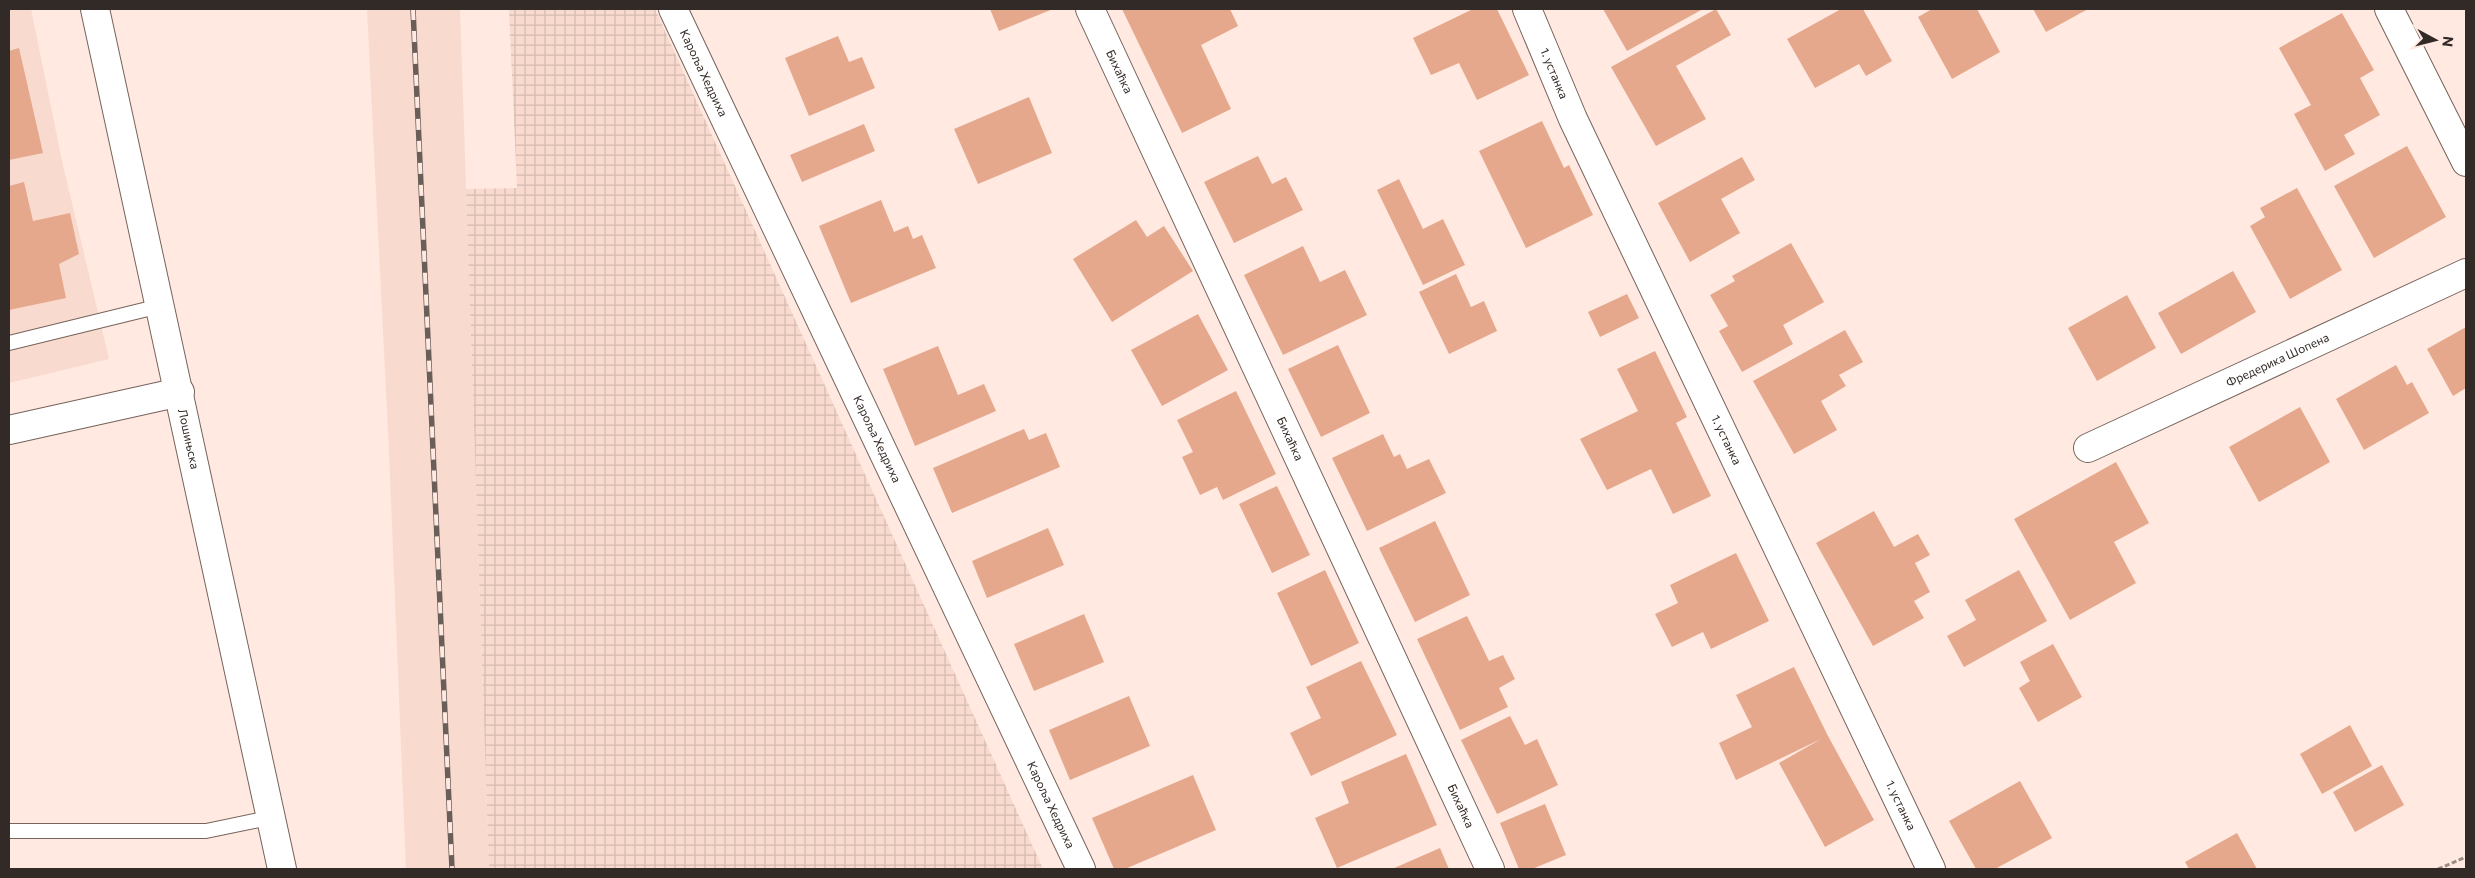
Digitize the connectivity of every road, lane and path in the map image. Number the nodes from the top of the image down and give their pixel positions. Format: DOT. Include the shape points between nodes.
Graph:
graph roads {
  1 [pos="94,9"];
  2 [pos="673,9"];
  3 [pos="1090,9"];
  4 [pos="1527,9"];
  5 [pos="2390,9"];
  6 [pos="2466,162"];
  7 [pos="2466,273"];
  8 [pos="160,306"];
  9 [pos="9,343"];
  10 [pos="180,392"];
  11 [pos="9,430"];
  12 [pos="2088,448"];
  13 [pos="269,818"];
  14 [pos="9,831"];
  15 [pos="2466,858"];
  16 [pos="282,869"];
  17 [pos="1081,869"];
  18 [pos="1490,869"];
  19 [pos="1932,869"];
  20 [pos="2438,869"];
  1 -- 8 [label="street, Лошињска"];
  2 -- 17 [label="street, Кароља Хедриха"];
  3 -- 18 [label="street, Бихаћка"];
  4 -- 19 [label="street, 1. устанка" via="1573,119"];
  5 -- 6 [label="street"];
  7 -- 12 [label="street, Фредерика Шопена"];
  8 -- 9 [label="lane"];
  8 -- 10 [label="street, Лошињска"];
  10 -- 11 [label="street"];
  10 -- 13 [label="street, Лошињска"];
  13 -- 14 [label="lane" via="206,831"];
  13 -- 16 [label="street, Лошињска"];
  15 -- 20 [label="path"];
}
